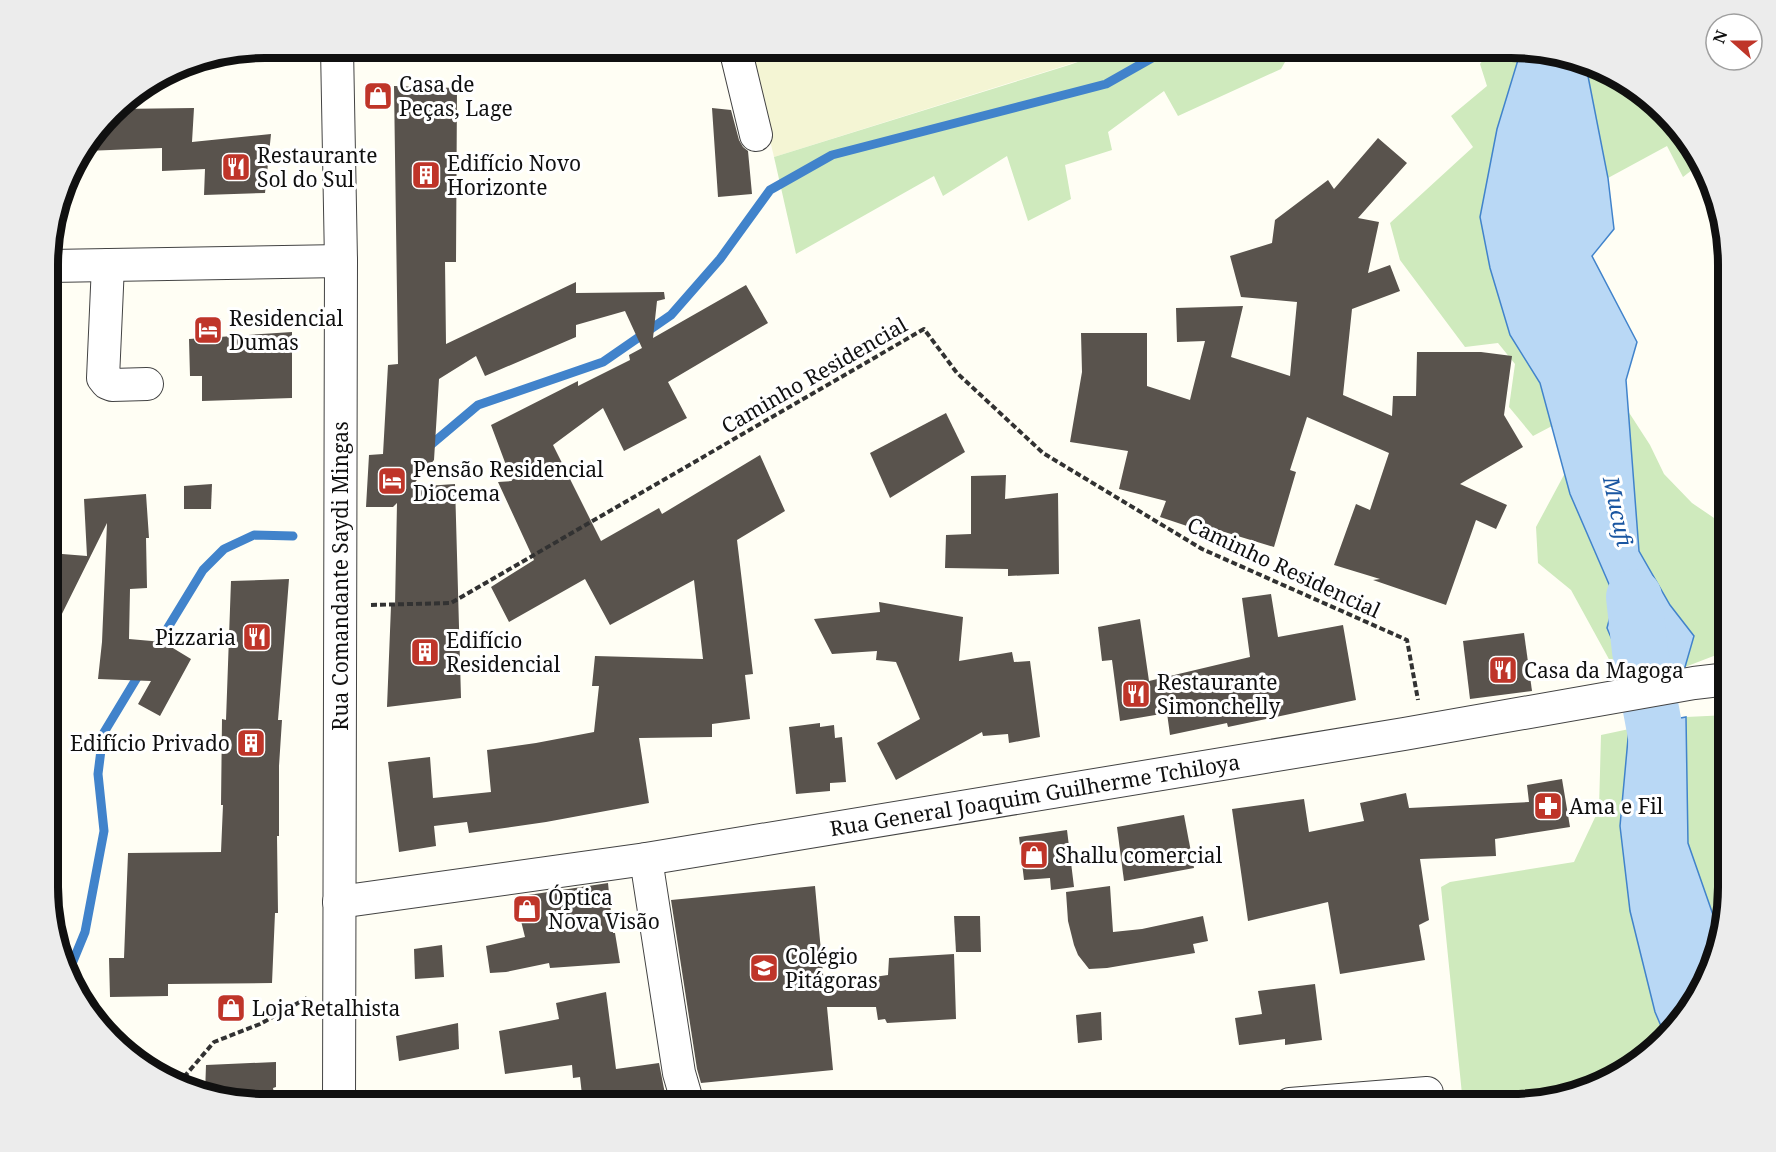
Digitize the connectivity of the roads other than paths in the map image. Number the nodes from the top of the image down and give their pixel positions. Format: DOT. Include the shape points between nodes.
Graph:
graph roads {
  1 [pos="338,58"];
  2 [pos="737,58"];
  3 [pos="756,135"];
  4 [pos="342,261"];
  5 [pos="108,265"];
  6 [pos="58,266"];
  7 [pos="147,384"];
  8 [pos="1717,680"];
  9 [pos="646,859"];
  10 [pos="339,902"];
  11 [pos="339,1094"];
  12 [pos="685,1094"];
  1 -- 4 [label="street, Rua Comandante Saydi Mingas"];
  2 -- 3 [label="street"];
  4 -- 5 [label="street"];
  4 -- 10 [label="street, Rua Comandante Saydi Mingas"];
  5 -- 6 [label="street"];
  5 -- 7 [label="street" via="103,378 112,385"];
  8 -- 9 [label="street, Rua General Joaquim Guilherme Tchiloya"];
  9 -- 10 [label="street, Rua General Joaquim Guilherme Tchiloya"];
  9 -- 12 [label="street"];
  10 -- 11 [label="street, Rua Comandante Saydi Mingas"];
}
